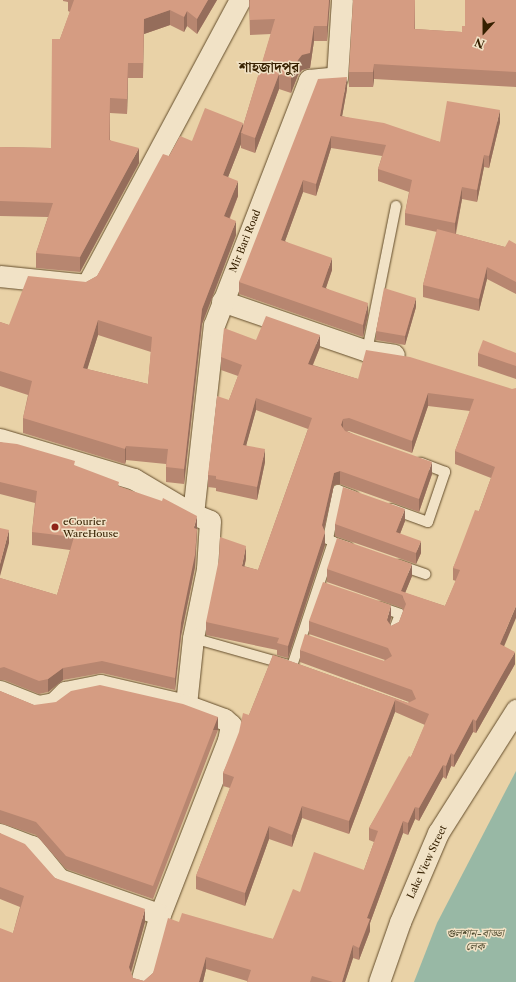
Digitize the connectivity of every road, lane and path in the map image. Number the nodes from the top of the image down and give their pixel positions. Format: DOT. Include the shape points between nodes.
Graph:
graph roads {
  1 [pos="240,0"];
  2 [pos="342,0"];
  3 [pos="396,206"];
  4 [pos="0,276"];
  5 [pos="222,301"];
  6 [pos="367,351"];
  7 [pos="413,358"];
  8 [pos="0,439"];
  9 [pos="407,458"];
  10 [pos="368,501"];
  11 [pos="383,506"];
  12 [pos="193,514"];
  13 [pos="333,542"];
  14 [pos="361,552"];
  15 [pos="390,562"];
  16 [pos="425,574"];
  17 [pos="370,604"];
  18 [pos="393,632"];
  19 [pos="193,638"];
  20 [pos="301,638"];
  21 [pos="315,642"];
  22 [pos="0,691"];
  23 [pos="186,705"];
  24 [pos="516,710"];
  25 [pos="0,834"];
  26 [pos="160,914"];
  27 [pos="141,982"];
  28 [pos="379,982"];
  1 -- 4 [label="street" via="87,285"];
  2 -- 5 [label="street, Mir Bari Road" via="338,77 309,80"];
  3 -- 6 [label="lane"];
  5 -- 6 [label="street"];
  5 -- 12 [label="street, Mir Bari Road" via="211,341"];
  6 -- 7 [label="street"];
  8 -- 12 [label="street" via="134,479"];
  9 -- 11 [label="lane" via="445,472 428,522"];
  10 -- 13 [label="lane" via="338,490 328,539"];
  12 -- 19 [label="street" via="210,521 207,569"];
  13 -- 14 [label="lane"];
  13 -- 20 [label="lane" via="323,588"];
  15 -- 16 [label="lane"];
  17 -- 18 [label="lane" via="400,614"];
  19 -- 20 [label="lane" via="296,667"];
  19 -- 23 [label="street"];
  20 -- 21 [label="lane"];
  22 -- 23 [label="street" via="38,706 54,703 65,692 100,685"];
  23 -- 26 [label="street" via="224,719 231,725 228,740"];
  24 -- 28 [label="street, Lake View Street" via="438,833 400,922"];
  25 -- 26 [label="street" via="32,846 59,878"];
  26 -- 27 [label="street"];
}
